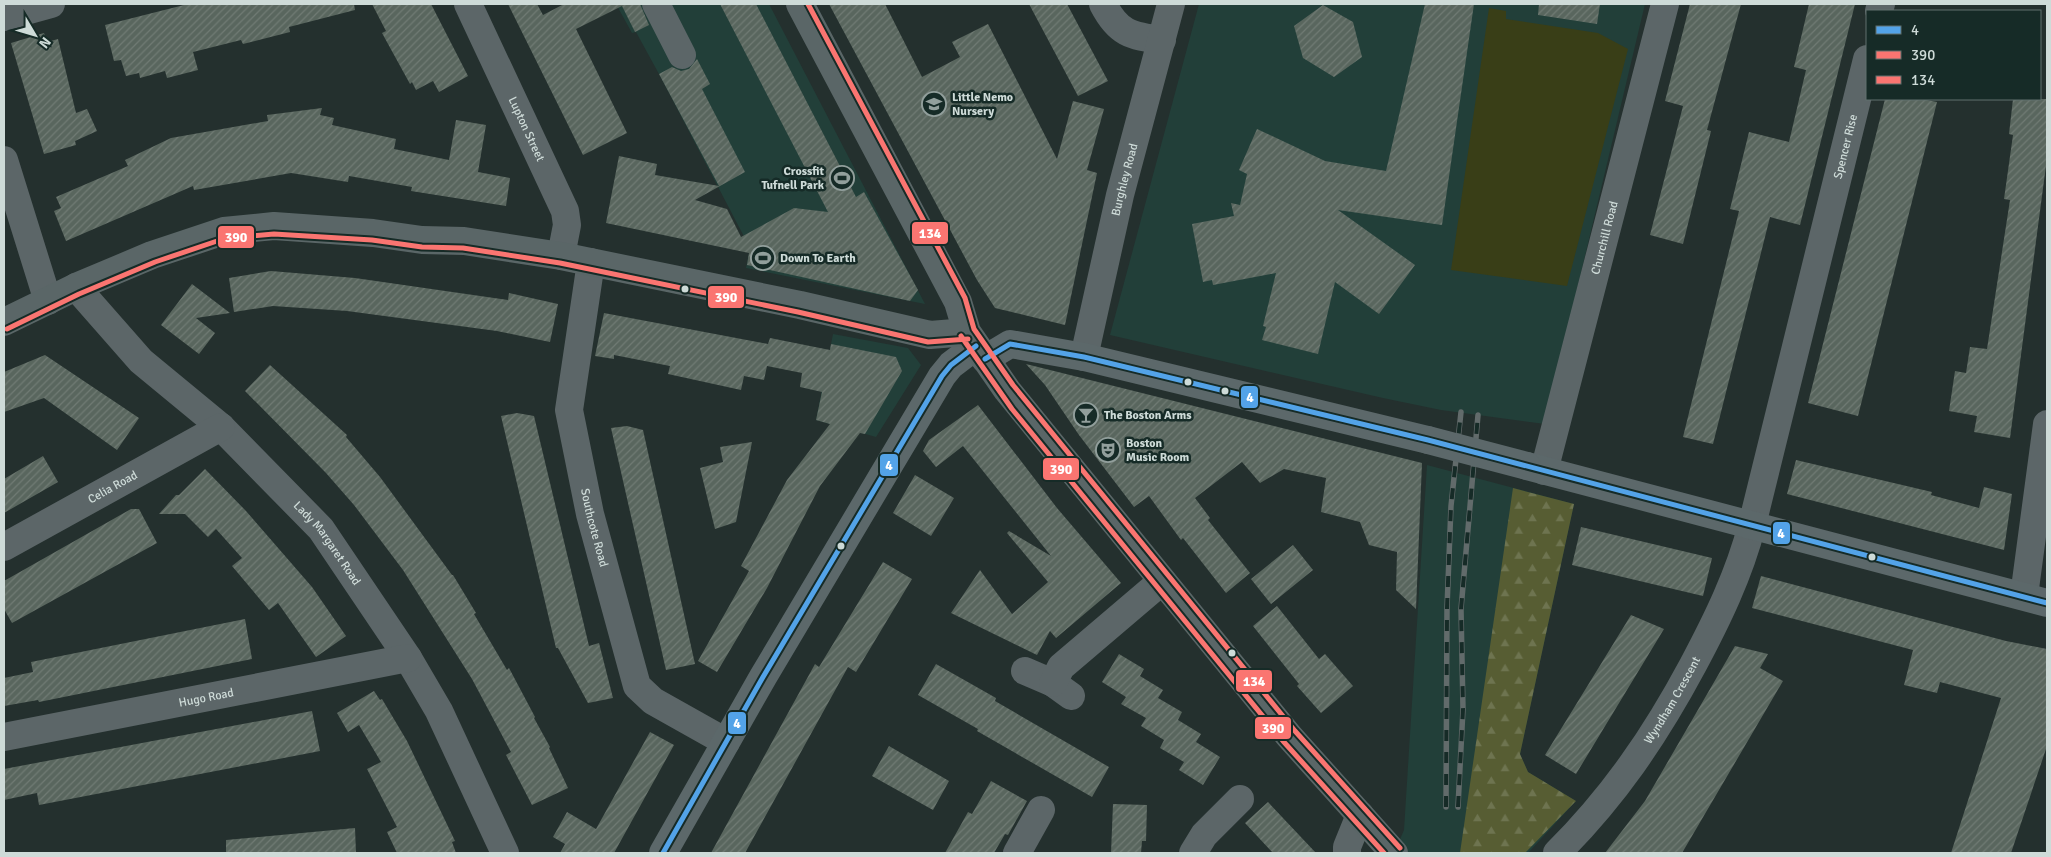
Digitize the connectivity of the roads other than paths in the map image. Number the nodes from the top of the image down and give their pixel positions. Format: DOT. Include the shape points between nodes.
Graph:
graph roads {
  1 [pos="51,4"];
  2 [pos="468,4"];
  3 [pos="656,4"];
  4 [pos="800,4"];
  5 [pos="1103,4"];
  6 [pos="1171,4"];
  7 [pos="1665,4"];
  8 [pos="4,17"];
  9 [pos="1162,40"];
  10 [pos="682,55"];
  11 [pos="1866,63"];
  12 [pos="4,160"];
  13 [pos="561,256"];
  14 [pos="591,262"];
  15 [pos="76,287"];
  16 [pos="48,301"];
  17 [pos="4,322"];
  18 [pos="976,345"];
  19 [pos="1084,357"];
  20 [pos="2047,424"];
  21 [pos="220,428"];
  22 [pos="1536,469"];
  23 [pos="1752,525"];
  24 [pos="4,547"];
  25 [pos="1162,581"];
  26 [pos="2036,600"];
  27 [pos="408,658"];
  28 [pos="1025,671"];
  29 [pos="4,737"];
  30 [pos="726,742"];
  31 [pos="1240,799"];
  32 [pos="1041,810"];
  33 [pos="1360,815"];
  34 [pos="505,853"];
  35 [pos="663,853"];
  36 [pos="1017,853"];
  37 [pos="1193,853"];
  38 [pos="1347,853"];
  39 [pos="1394,853"];
  40 [pos="1557,853"];
  1 -- 8 [label="street"];
  2 -- 13 [label="street, Lupton Street" via="565,210 567,225"];
  3 -- 10 [label="street"];
  4 -- 18 [label="main road" via="958,302"];
  5 -- 9 [label="street" via="1122,31 1137,37"];
  6 -- 9 [label="street, Burghley Road"];
  7 -- 22 [label="street, Churchill Road"];
  9 -- 19 [label="street, Burghley Road" via="1120,195"];
  11 -- 23 [label="street, Spencer Rise"];
  12 -- 16 [label="street"];
  13 -- 14 [label="main road"];
  13 -- 15 [label="main road" via="464,241 422,240 373,233 302,227 240,228 152,255"];
  14 -- 18 [label="main road"];
  14 -- 30 [label="street, Southcote Road" via="569,410 590,514 637,686 653,701"];
  15 -- 16 [label="main road"];
  15 -- 21 [label="street, Lady Margaret Road" via="141,361"];
  16 -- 17 [label="main road"];
  18 -- 19 [label="street" via="1010,344"];
  18 -- 25 [label="main road" via="1018,404"];
  18 -- 30 [label="street" via="942,376"];
  19 -- 22 [label="street, bridge"];
  20 -- 26 [label="street"];
  21 -- 24 [label="street, Celia Road"];
  21 -- 27 [label="street, Lady Margaret Road" via="321,529"];
  22 -- 23 [label="street"];
  23 -- 26 [label="street"];
  23 -- 40 [label="street, Wyndham Crescent" via="1721,611 1664,716 1626,775 1591,819"];
  25 -- 28 [label="street" via="1061,667 1062,690"];
  25 -- 33 [label="main road" via="1294,742"];
  27 -- 29 [label="street, Hugo Road"];
  27 -- 34 [label="street, Lady Margaret Road" via="439,711"];
  30 -- 35 [label="street"];
  31 -- 37 [label="street" via="1204,835"];
  32 -- 36 [label="street"];
  33 -- 38 [label="street"];
  33 -- 39 [label="main road"];
}
